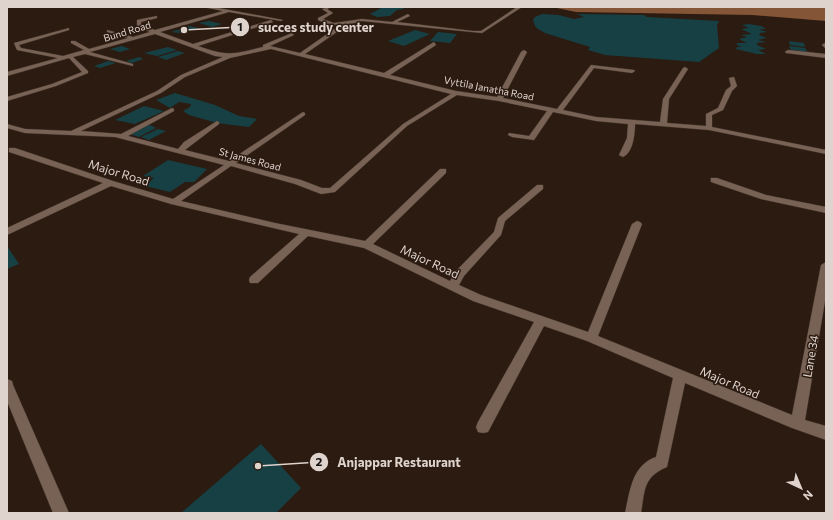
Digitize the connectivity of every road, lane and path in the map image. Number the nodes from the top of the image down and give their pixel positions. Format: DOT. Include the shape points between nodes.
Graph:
graph roads {
  1 [pos="205,7"];
  2 [pos="240,7"];
  3 [pos="329,7"];
  4 [pos="520,7"];
  5 [pos="219,8"];
  6 [pos="229,10"];
  7 [pos="408,15"];
  8 [pos="155,17"];
  9 [pos="281,20"];
  10 [pos="271,21"];
  11 [pos="393,23"];
  12 [pos="345,24"];
  13 [pos="67,29"];
  14 [pos="109,31"];
  15 [pos="155,32"];
  16 [pos="292,34"];
  17 [pos="135,38"];
  18 [pos="73,42"];
  19 [pos="434,44"];
  20 [pos="193,46"];
  21 [pos="261,48"];
  22 [pos="87,52"];
  23 [pos="524,52"];
  24 [pos="788,52"];
  25 [pos="300,55"];
  26 [pos="70,56"];
  27 [pos="231,56"];
  28 [pos="826,56"];
  29 [pos="63,57"];
  30 [pos="132,65"];
  31 [pos="685,69"];
  32 [pos="632,71"];
  33 [pos="7,74"];
  34 [pos="384,76"];
  35 [pos="732,78"];
  36 [pos="456,93"];
  37 [pos="499,98"];
  38 [pos="7,99"];
  39 [pos="172,110"];
  40 [pos="550,110"];
  41 [pos="558,112"];
  42 [pos="304,114"];
  43 [pos="632,122"];
  44 [pos="217,123"];
  45 [pos="663,125"];
  46 [pos="7,126"];
  47 [pos="709,128"];
  48 [pos="70,134"];
  49 [pos="512,136"];
  50 [pos="121,137"];
  51 [pos="12,150"];
  52 [pos="180,151"];
  53 [pos="826,152"];
  54 [pos="623,155"];
  55 [pos="231,164"];
  56 [pos="443,171"];
  57 [pos="714,180"];
  58 [pos="110,183"];
  59 [pos="540,187"];
  60 [pos="174,202"];
  61 [pos="826,210"];
  62 [pos="637,224"];
  63 [pos="7,232"];
  64 [pos="306,233"];
  65 [pos="367,245"];
  66 [pos="826,265"];
  67 [pos="254,280"];
  68 [pos="452,286"];
  69 [pos="541,320"];
  70 [pos="591,338"];
  71 [pos="680,375"];
  72 [pos="7,385"];
  73 [pos="797,424"];
  74 [pos="483,427"];
  75 [pos="826,433"];
  76 [pos="61,513"];
  77 [pos="633,513"];
  1 -- 5 [label="street"];
  2 -- 6 [label="street, Bund Road"];
  3 -- 12 [label="street" via="324,9 331,13 320,19 325,23"];
  4 -- 11 [label="street" via="482,32"];
  5 -- 6 [label="street"];
  6 -- 9 [label="street"];
  6 -- 15 [label="street, Bund Road"];
  7 -- 11 [label="street"];
  8 -- 15 [label="street, Vyttila Janatha Road" via="138,22 139,26"];
  10 -- 20 [label="street"];
  11 -- 12 [label="street" via="362,20"];
  12 -- 25 [label="street"];
  13 -- 29 [label="street" via="16,44 19,49"];
  14 -- 17 [label="street"];
  15 -- 17 [label="street, Bund Road"];
  15 -- 20 [label="street, Vyttila Janatha Road"];
  16 -- 21 [label="street"];
  17 -- 22 [label="street, Bund Road"];
  18 -- 22 [label="street"];
  19 -- 34 [label="street"];
  20 -- 27 [label="street, Vyttila Janatha Road" via="217,55"];
  21 -- 25 [label="street, Vyttila Janatha Road" via="271,47"];
  21 -- 27 [label="street, Vyttila Janatha Road"];
  22 -- 26 [label="street, Bund Road"];
  22 -- 30 [label="street"];
  23 -- 37 [label="street"];
  24 -- 28 [label="street"];
  25 -- 34 [label="street, Vyttila Janatha Road"];
  26 -- 29 [label="street, Bund Road"];
  26 -- 38 [label="street" via="86,72"];
  27 -- 48 [label="street" via="183,76 159,92"];
  29 -- 33 [label="street, Bund Road"];
  31 -- 45 [label="street" via="666,99"];
  32 -- 41 [label="street" via="593,66"];
  34 -- 36 [label="street, Vyttila Janatha Road"];
  35 -- 47 [label="street" via="734,86 729,90 724,105 709,114"];
  36 -- 37 [label="street, Vyttila Janatha Road"];
  36 -- 55 [label="street, St James Road" via="405,125 332,190 320,191 298,182"];
  37 -- 40 [label="street, Vyttila Janatha Road"];
  39 -- 50 [label="street"];
  40 -- 41 [label="street, Vyttila Janatha Road"];
  40 -- 49 [label="street" via="531,138"];
  41 -- 43 [label="street, Vyttila Janatha Road"];
  42 -- 55 [label="street"];
  43 -- 45 [label="street, Vyttila Janatha Road"];
  43 -- 54 [label="street" via="631,138"];
  44 -- 52 [label="street"];
  45 -- 47 [label="street, Vyttila Janatha Road"];
  46 -- 48 [label="street, St James Road" via="24,132"];
  47 -- 53 [label="street, Vyttila Janatha Road"];
  48 -- 50 [label="street, St James Road"];
  50 -- 52 [label="street, St James Road"];
  51 -- 58 [label="street, Major Road"];
  52 -- 55 [label="street, St James Road"];
  55 -- 60 [label="street"];
  56 -- 65 [label="street"];
  57 -- 61 [label="street" via="778,200"];
  58 -- 60 [label="street, Major Road"];
  58 -- 63 [label="street"];
  59 -- 68 [label="street" via="501,220 498,233"];
  60 -- 64 [label="street, Major Road"];
  62 -- 70 [label="street"];
  64 -- 65 [label="street, Major Road"];
  64 -- 67 [label="street"];
  65 -- 68 [label="street, Major Road"];
  66 -- 73 [label="street, Lane 34"];
  68 -- 69 [label="street, Major Road" via="477,298"];
  69 -- 70 [label="street, Major Road"];
  69 -- 74 [label="street"];
  70 -- 71 [label="street, Major Road"];
  71 -- 73 [label="street, Major Road"];
  71 -- 77 [label="street" via="662,462 651,464 641,476"];
  72 -- 76 [label="street"];
  73 -- 75 [label="street, Major Road"];
}
